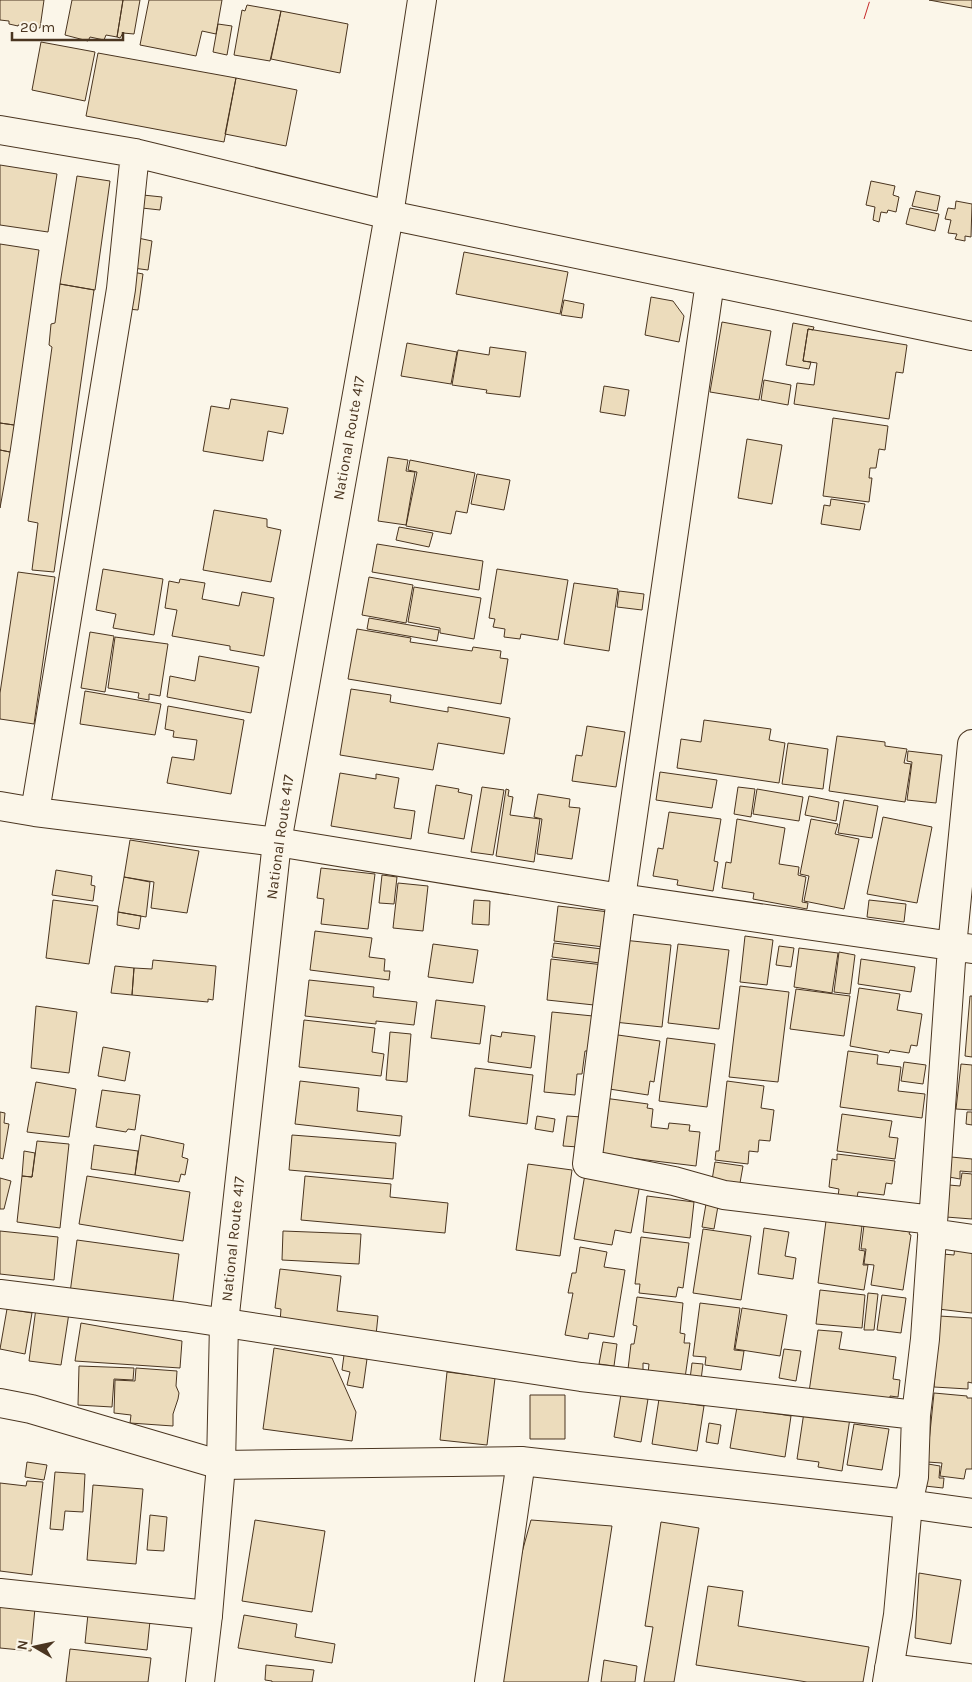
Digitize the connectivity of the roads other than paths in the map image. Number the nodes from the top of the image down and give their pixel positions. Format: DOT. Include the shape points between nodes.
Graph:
graph roads {
  1 [pos="422,0"];
  2 [pos="0,130"];
  3 [pos="135,153"];
  4 [pos="389,215"];
  5 [pos="710,282"];
  6 [pos="972,336"];
  7 [pos="972,744"];
  8 [pos="0,806"];
  9 [pos="35,812"];
  10 [pos="277,842"];
  11 [pos="621,898"];
  12 [pos="962,948"];
  13 [pos="933,1227"];
  14 [pos="972,1239"];
  15 [pos="0,1294"];
  16 [pos="224,1323"];
  17 [pos="0,1403"];
  18 [pos="916,1415"];
  19 [pos="521,1460"];
  20 [pos="220,1465"];
  21 [pos="908,1504"];
  22 [pos="972,1513"];
  23 [pos="0,1593"];
  24 [pos="208,1616"];
  25 [pos="888,1675"];
  26 [pos="968,1678"];
  27 [pos="200,1682"];
  28 [pos="489,1682"];
  1 -- 4 [label="main road, National Route 417"];
  2 -- 3 [label="main road"];
  3 -- 4 [label="main road"];
  3 -- 9 [label="main road" via="121,289"];
  4 -- 5 [label="main road"];
  4 -- 10 [label="main road, National Route 417"];
  5 -- 6 [label="main road"];
  5 -- 11 [label="main road"];
  7 -- 12 [label="main road"];
  8 -- 9 [label="main road"];
  9 -- 10 [label="main road"];
  10 -- 11 [label="main road"];
  10 -- 16 [label="main road, National Route 417"];
  11 -- 12 [label="main road"];
  11 -- 13 [label="main road" via="587,1164 674,1181 724,1195"];
  12 -- 13 [label="main road"];
  13 -- 14 [label="main road"];
  13 -- 18 [label="main road"];
  15 -- 16 [label="main road"];
  16 -- 18 [label="main road" via="581,1377"];
  16 -- 20 [label="main road, National Route 417"];
  17 -- 20 [label="main road" via="31,1409"];
  18 -- 21 [label="main road" via="914,1477"];
  19 -- 20 [label="main road"];
  19 -- 21 [label="main road"];
  19 -- 28 [label="main road"];
  20 -- 24 [label="main road, National Route 417"];
  21 -- 22 [label="main road"];
  21 -- 25 [label="main road" via="898,1614"];
  23 -- 24 [label="main road"];
  24 -- 27 [label="main road, National Route 417"];
  25 -- 26 [label="main road"];
}
